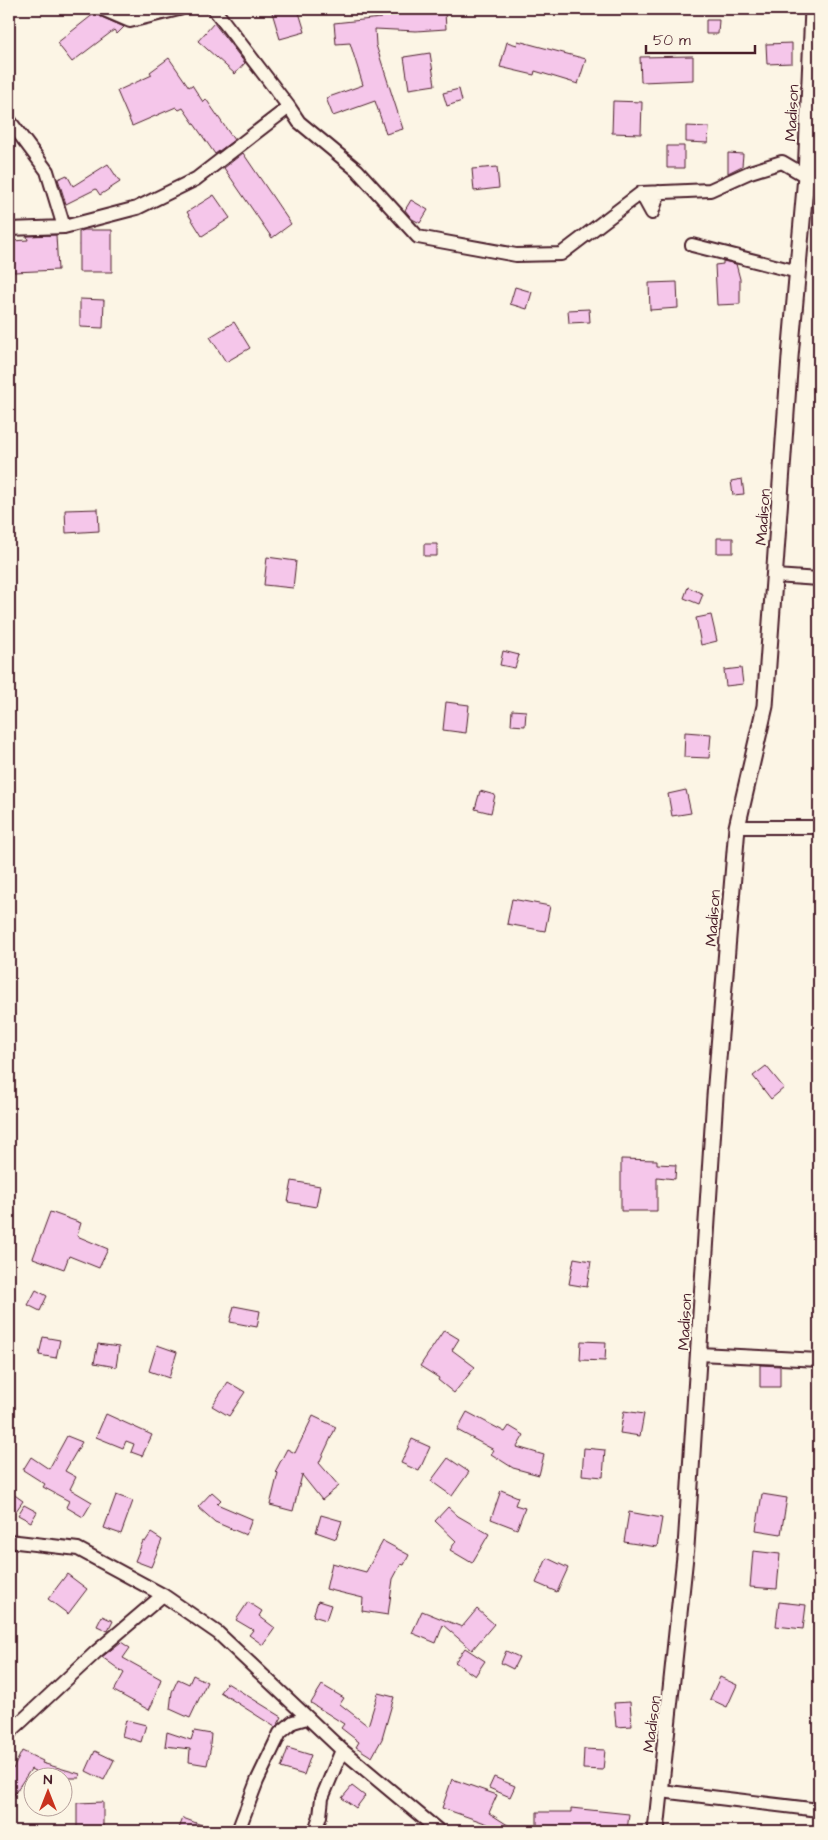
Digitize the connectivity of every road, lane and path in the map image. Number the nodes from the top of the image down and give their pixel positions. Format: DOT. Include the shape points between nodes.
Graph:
graph roads {
  1 [pos="102,9"];
  2 [pos="178,9"];
  3 [pos="214,9"];
  4 [pos="813,9"];
  5 [pos="289,107"];
  6 [pos="9,120"];
  7 [pos="806,176"];
  8 [pos="659,192"];
  9 [pos="641,193"];
  10 [pos="64,227"];
  11 [pos="9,228"];
  12 [pos="692,245"];
  13 [pos="798,272"];
  14 [pos="775,576"];
  15 [pos="819,579"];
  16 [pos="737,827"];
  17 [pos="819,827"];
  18 [pos="699,1354"];
  19 [pos="819,1360"];
  20 [pos="9,1540"];
  21 [pos="163,1595"];
  22 [pos="307,1718"];
  23 [pos="9,1734"];
  24 [pos="342,1750"];
  25 [pos="661,1791"];
  26 [pos="819,1810"];
  27 [pos="238,1831"];
  28 [pos="315,1831"];
  29 [pos="440,1831"];
  30 [pos="656,1831"];
  1 -- 2 [label="street" via="130,21"];
  3 -- 5 [label="street"];
  4 -- 7 [label="street, Madison"];
  5 -- 9 [label="street" via="298,122 357,170 418,237 516,255 561,254"];
  5 -- 10 [label="street" via="196,179 137,208"];
  6 -- 10 [label="street" via="47,171"];
  7 -- 8 [label="street" via="782,162 710,190"];
  7 -- 13 [label="street, Madison"];
  8 -- 9 [label="street"];
  8 -- 9 [label="street" via="652,213"];
  10 -- 11 [label="street"];
  12 -- 13 [label="street"];
  13 -- 14 [label="street, Madison"];
  14 -- 15 [label="street"];
  14 -- 16 [label="street, Madison" via="765,706"];
  16 -- 17 [label="street"];
  16 -- 18 [label="street, Madison" via="715,1096"];
  18 -- 19 [label="street"];
  18 -- 25 [label="street, Madison" via="686,1547"];
  20 -- 21 [label="street" via="78,1549"];
  21 -- 22 [label="street" via="218,1633"];
  21 -- 23 [label="street" via="96,1652"];
  22 -- 24 [label="street"];
  22 -- 27 [label="street" via="294,1722 280,1733"];
  24 -- 28 [label="street" via="322,1798"];
  24 -- 29 [label="street"];
  25 -- 26 [label="street"];
  25 -- 30 [label="street, Madison"];
}
